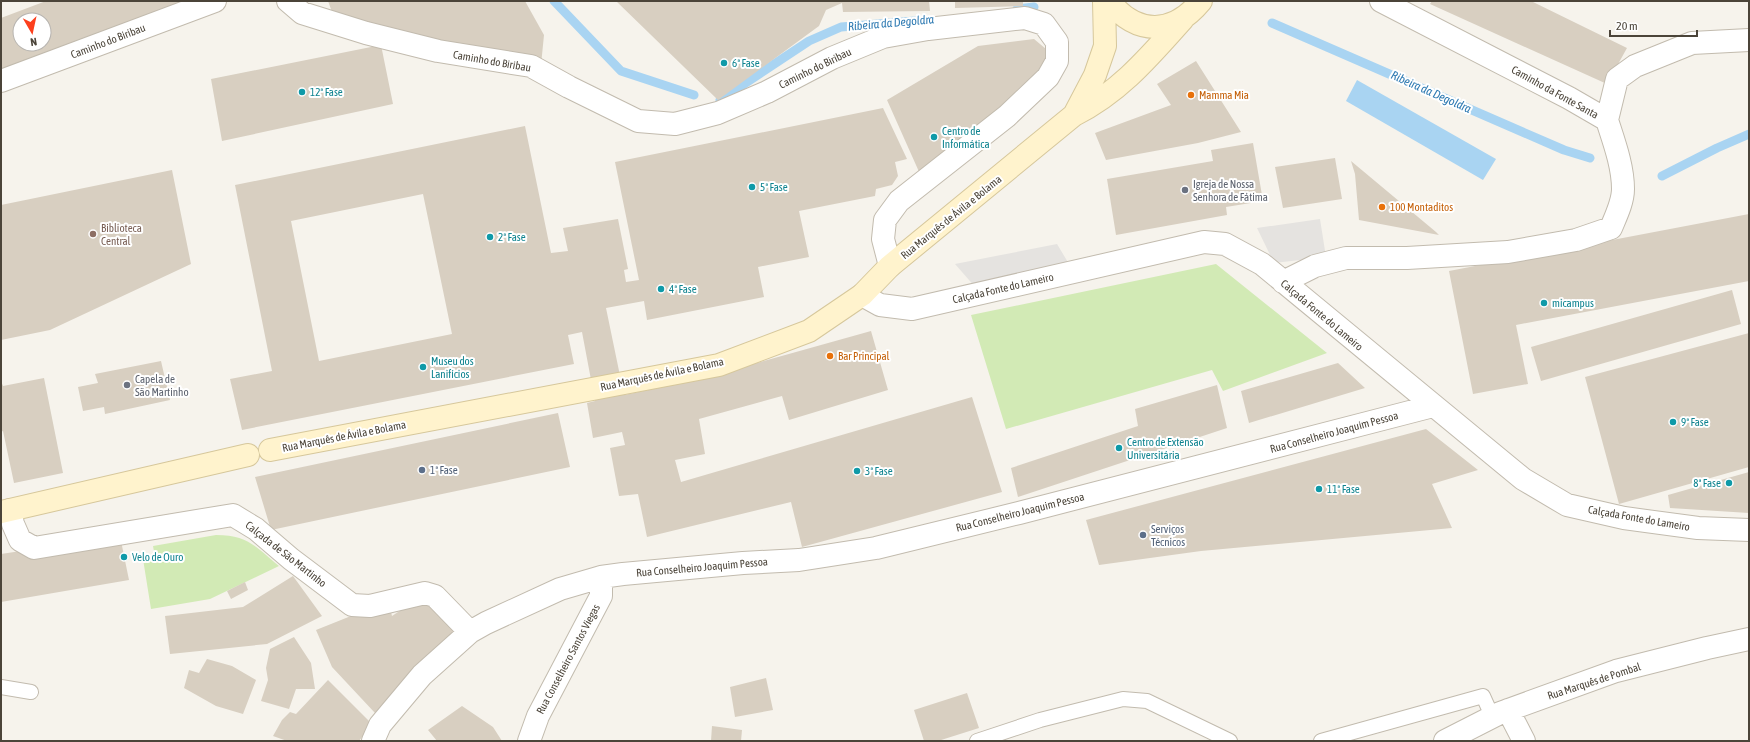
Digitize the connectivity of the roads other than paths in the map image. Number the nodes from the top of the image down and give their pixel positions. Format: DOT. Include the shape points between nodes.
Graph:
graph roads {
  1 [pos="215,1"];
  2 [pos="288,1"];
  3 [pos="1104,1"];
  4 [pos="1109,1"];
  5 [pos="1201,1"];
  6 [pos="1381,1"];
  7 [pos="1183,19"];
  8 [pos="1749,40"];
  9 [pos="1,81"];
  10 [pos="1074,115"];
  11 [pos="1606,120"];
  12 [pos="890,266"];
  13 [pos="1283,282"];
  14 [pos="862,295"];
  15 [pos="1433,406"];
  16 [pos="270,450"];
  17 [pos="248,455"];
  18 [pos="6,511"];
  19 [pos="1749,530"];
  20 [pos="601,577"];
  21 [pos="470,632"];
  22 [pos="1749,639"];
  23 [pos="1,687"];
  24 [pos="31,692"];
  25 [pos="1500,713"];
  26 [pos="373,741"];
  27 [pos="529,741"];
  28 [pos="977,741"];
  29 [pos="1230,741"];
  30 [pos="1321,741"];
  31 [pos="1445,741"];
  32 [pos="1524,741"];
  1 -- 9 [label="street, Caminho do Biribau"];
  2 -- 12 [label="street, Caminho do Biribau" via="302,13 366,33 438,51 531,66 638,121 675,124 718,113 767,92 832,58 883,38 928,29 1025,18 1044,24 1057,42 1057,61 1048,77 1007,116 899,201 885,220 883,240"];
  3 -- 10 [label="main road, Rua Marquês de Ávila e Bolama" via="1105,46 1095,75"];
  4 -- 7 [label="main road" via="1120,14 1135,23 1151,27 1167,26"];
  5 -- 7 [label="main road, Rua Marquês de Ávila e Bolama"];
  6 -- 11 [label="street, Caminho da Fonte Santa" via="1556,91"];
  7 -- 10 [label="main road, Rua Marquês de Ávila e Bolama" via="1124,82 1094,105"];
  8 -- 11 [label="street" via="1692,43 1635,66 1616,80"];
  10 -- 12 [label="main road, Rua Marquês de Ávila e Bolama"];
  11 -- 13 [label="street, Caminho da Fonte Santa" via="1618,154 1623,190 1618,213 1611,228 1576,240 1508,252 1407,258 1346,258 1315,266"];
  12 -- 14 [label="main road, Rua Marquês de Ávila e Bolama"];
  13 -- 14 [label="street, Calçada Fonte do Lameiro" via="1262,264 1225,244 1204,242 912,309 880,305"];
  13 -- 15 [label="street, Calçada Fonte do Lameiro"];
  14 -- 16 [label="main road, Rua Marquês de Ávila e Bolama" via="809,331 719,365"];
  15 -- 19 [label="street, Calçada Fonte do Lameiro" via="1523,479 1567,505 1624,518 1698,528"];
  15 -- 20 [label="street, Rua Conselheiro Joaquim Pessoa" via="876,548 799,560 676,568"];
  17 -- 18 [label="main road"];
  18 -- 21 [label="street, Calçada de São Martinho" via="20,540 34,548 233,515 352,605 370,606 425,593 435,596"];
  20 -- 21 [label="street, Rua Conselheiro Joaquim Pessoa" via="560,589"];
  20 -- 27 [label="street, Rua Conselheiro Santos Viegas" via="601,596 538,716"];
  21 -- 26 [label="street, Rua Conselheiro Joaquim Pessoa" via="422,674 380,725"];
  22 -- 25 [label="street, Rua Marquês de Pombal" via="1616,671"];
  23 -- 24 [label="lane"];
  25 -- 30 [label="lane" via="1483,696"];
  25 -- 31 [label="street, Rua Marquês de Pombal"];
  25 -- 32 [label="street"];
  28 -- 29 [label="lane" via="1040,720 1123,699 1147,701"];
}
